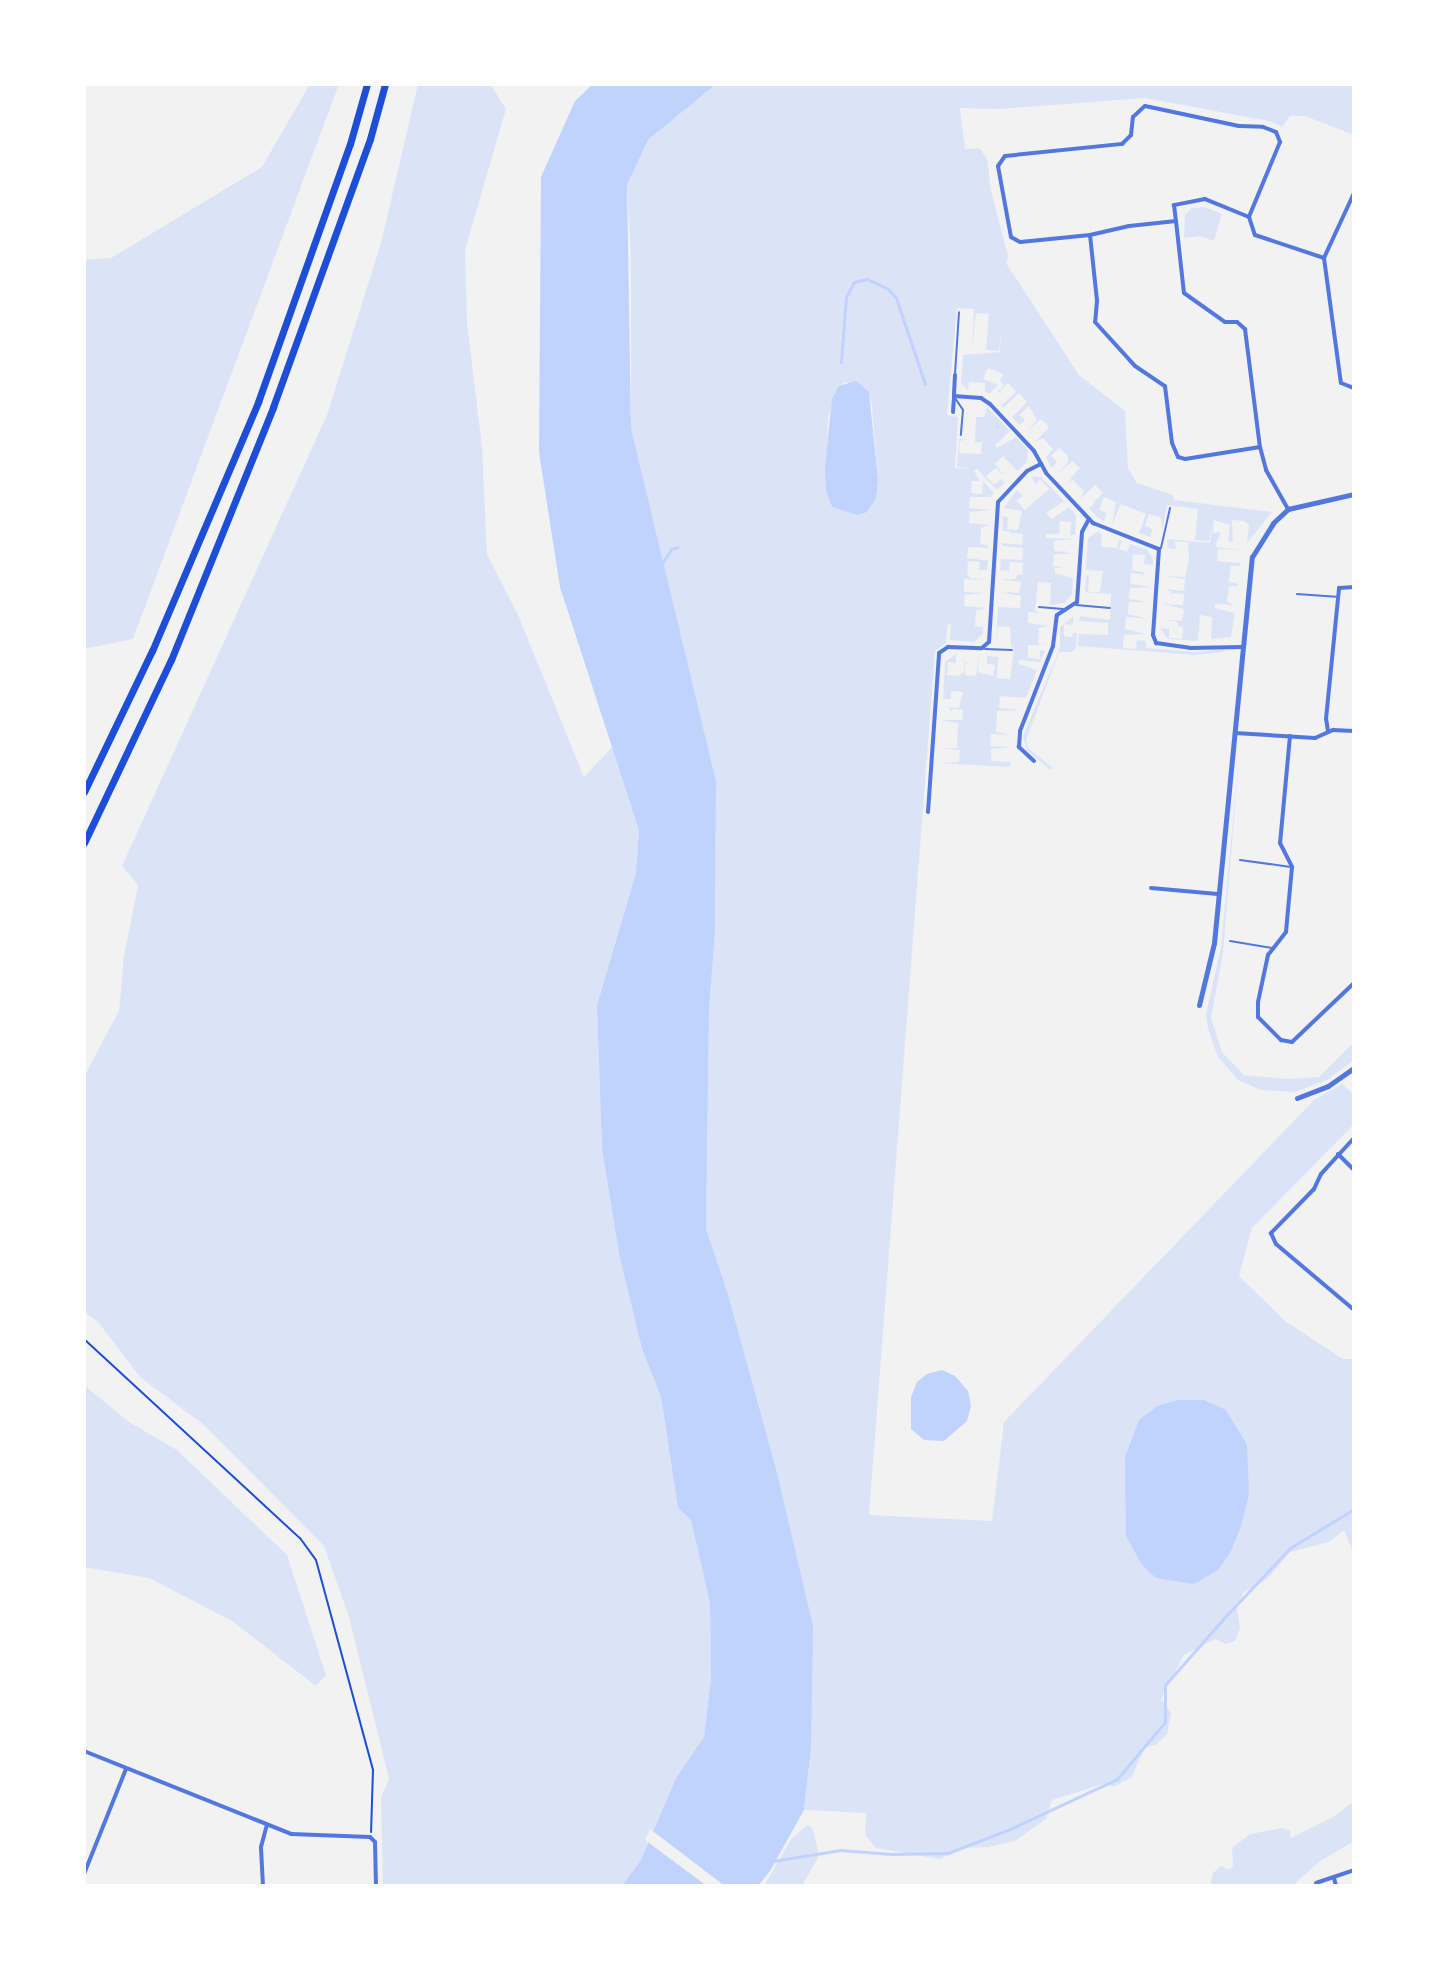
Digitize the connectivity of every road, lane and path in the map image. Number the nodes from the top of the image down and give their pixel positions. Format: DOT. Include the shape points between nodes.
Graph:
graph roads {
  1 [pos="367,84"];
  2 [pos="385,84"];
  3 [pos="1354,193"];
  4 [pos="1249,217"];
  5 [pos="1176,221"];
  6 [pos="1090,235"];
  7 [pos="1324,258"];
  8 [pos="959,312"];
  9 [pos="955,375"];
  10 [pos="1354,388"];
  11 [pos="954,396"];
  12 [pos="953,412"];
  13 [pos="961,435"];
  14 [pos="1260,447"];
  15 [pos="1041,464"];
  16 [pos="1354,494"];
  17 [pos="1170,508"];
  18 [pos="1288,509"];
  19 [pos="1089,519"];
  20 [pos="1160,553"];
  21 [pos="1354,587"];
  22 [pos="1297,594"];
  23 [pos="1338,597"];
  24 [pos="1076,605"];
  25 [pos="1039,607"];
  26 [pos="1110,608"];
  27 [pos="1065,609"];
  28 [pos="1242,647"];
  29 [pos="982,648"];
  30 [pos="1012,650"];
  31 [pos="1328,731"];
  32 [pos="1354,731"];
  33 [pos="1234,733"];
  34 [pos="1290,736"];
  35 [pos="1034,761"];
  36 [pos="84,792"];
  37 [pos="928,812"];
  38 [pos="84,843"];
  39 [pos="1240,860"];
  40 [pos="1292,867"];
  41 [pos="1151,888"];
  42 [pos="1218,894"];
  43 [pos="1230,941"];
  44 [pos="1273,948"];
  45 [pos="1354,983"];
  46 [pos="1199,1005"];
  47 [pos="1354,1068"];
  48 [pos="1297,1098"];
  49 [pos="1354,1138"];
  50 [pos="1338,1154"];
  51 [pos="1354,1170"];
  52 [pos="1354,1310"];
  53 [pos="84,1339"];
  54 [pos="84,1751"];
  55 [pos="127,1768"];
  56 [pos="267,1824"];
  57 [pos="370,1837"];
  58 [pos="1354,1870"];
  59 [pos="84,1874"];
  60 [pos="1334,1878"];
  61 [pos="1316,1883"];
  62 [pos="263,1886"];
  63 [pos="376,1886"];
  64 [pos="1336,1886"];
  1 -- 36 [label="highway" via="258,402 152,651"];
  2 -- 38 [label="highway" via="273,407 171,660"];
  3 -- 7 [label="street"];
  4 -- 5 [label="street" via="1205,199 1174,205"];
  4 -- 6 [label="street" via="1280,142 1276,132 1145,106 1133,117 1131,135 1122,144 1005,156 998,166 1011,237 1020,242"];
  4 -- 7 [label="street" via="1255,235"];
  5 -- 6 [label="street"];
  5 -- 14 [label="street" via="1184,293 1225,322 1245,329"];
  6 -- 14 [label="street" via="1095,322 1135,366 1165,386 1178,457"];
  7 -- 10 [label="street" via="1341,383"];
  8 -- 9 [label="lane"];
  9 -- 11 [label="street"];
  11 -- 12 [label="street"];
  11 -- 13 [label="lane" via="963,410"];
  11 -- 15 [label="street" via="987,402"];
  14 -- 18 [label="street"];
  15 -- 19 [label="street"];
  15 -- 29 [label="street" via="1027,471 998,502 989,640"];
  16 -- 18 [label="street"];
  17 -- 20 [label="lane"];
  18 -- 28 [label="street" via="1252,557"];
  19 -- 20 [label="street" via="1155,546"];
  19 -- 24 [label="street" via="1082,532"];
  20 -- 28 [label="street" via="1156,643"];
  21 -- 23 [label="street" via="1339,588"];
  22 -- 23 [label="lane"];
  23 -- 31 [label="street"];
  24 -- 26 [label="lane"];
  24 -- 27 [label="street"];
  25 -- 27 [label="lane"];
  27 -- 35 [label="street" via="1057,615 1053,646 1020,731 1019,747"];
  28 -- 33 [label="street"];
  29 -- 30 [label="lane"];
  29 -- 37 [label="street" via="948,647 939,653"];
  31 -- 32 [label="street"];
  31 -- 34 [label="street" via="1315,738"];
  33 -- 34 [label="street"];
  33 -- 42 [label="street"];
  34 -- 40 [label="street" via="1280,843"];
  39 -- 40 [label="lane"];
  40 -- 44 [label="street" via="1286,932"];
  41 -- 42 [label="street"];
  42 -- 46 [label="street" via="1214,943"];
  43 -- 44 [label="lane"];
  44 -- 45 [label="street" via="1258,1013 1284,1042 1297,1040"];
  47 -- 48 [label="street"];
  49 -- 50 [label="street"];
  50 -- 51 [label="street"];
  50 -- 52 [label="street" via="1314,1189 1271,1233 1276,1244"];
  53 -- 57 [label="path" via="300,1538 316,1560 373,1770"];
  54 -- 55 [label="street"];
  55 -- 56 [label="street"];
  55 -- 59 [label="street"];
  56 -- 57 [label="street" via="291,1834"];
  56 -- 62 [label="street" via="261,1847"];
  57 -- 63 [label="street" via="375,1842"];
  58 -- 60 [label="street"];
  60 -- 61 [label="street"];
  60 -- 64 [label="street"];
}
